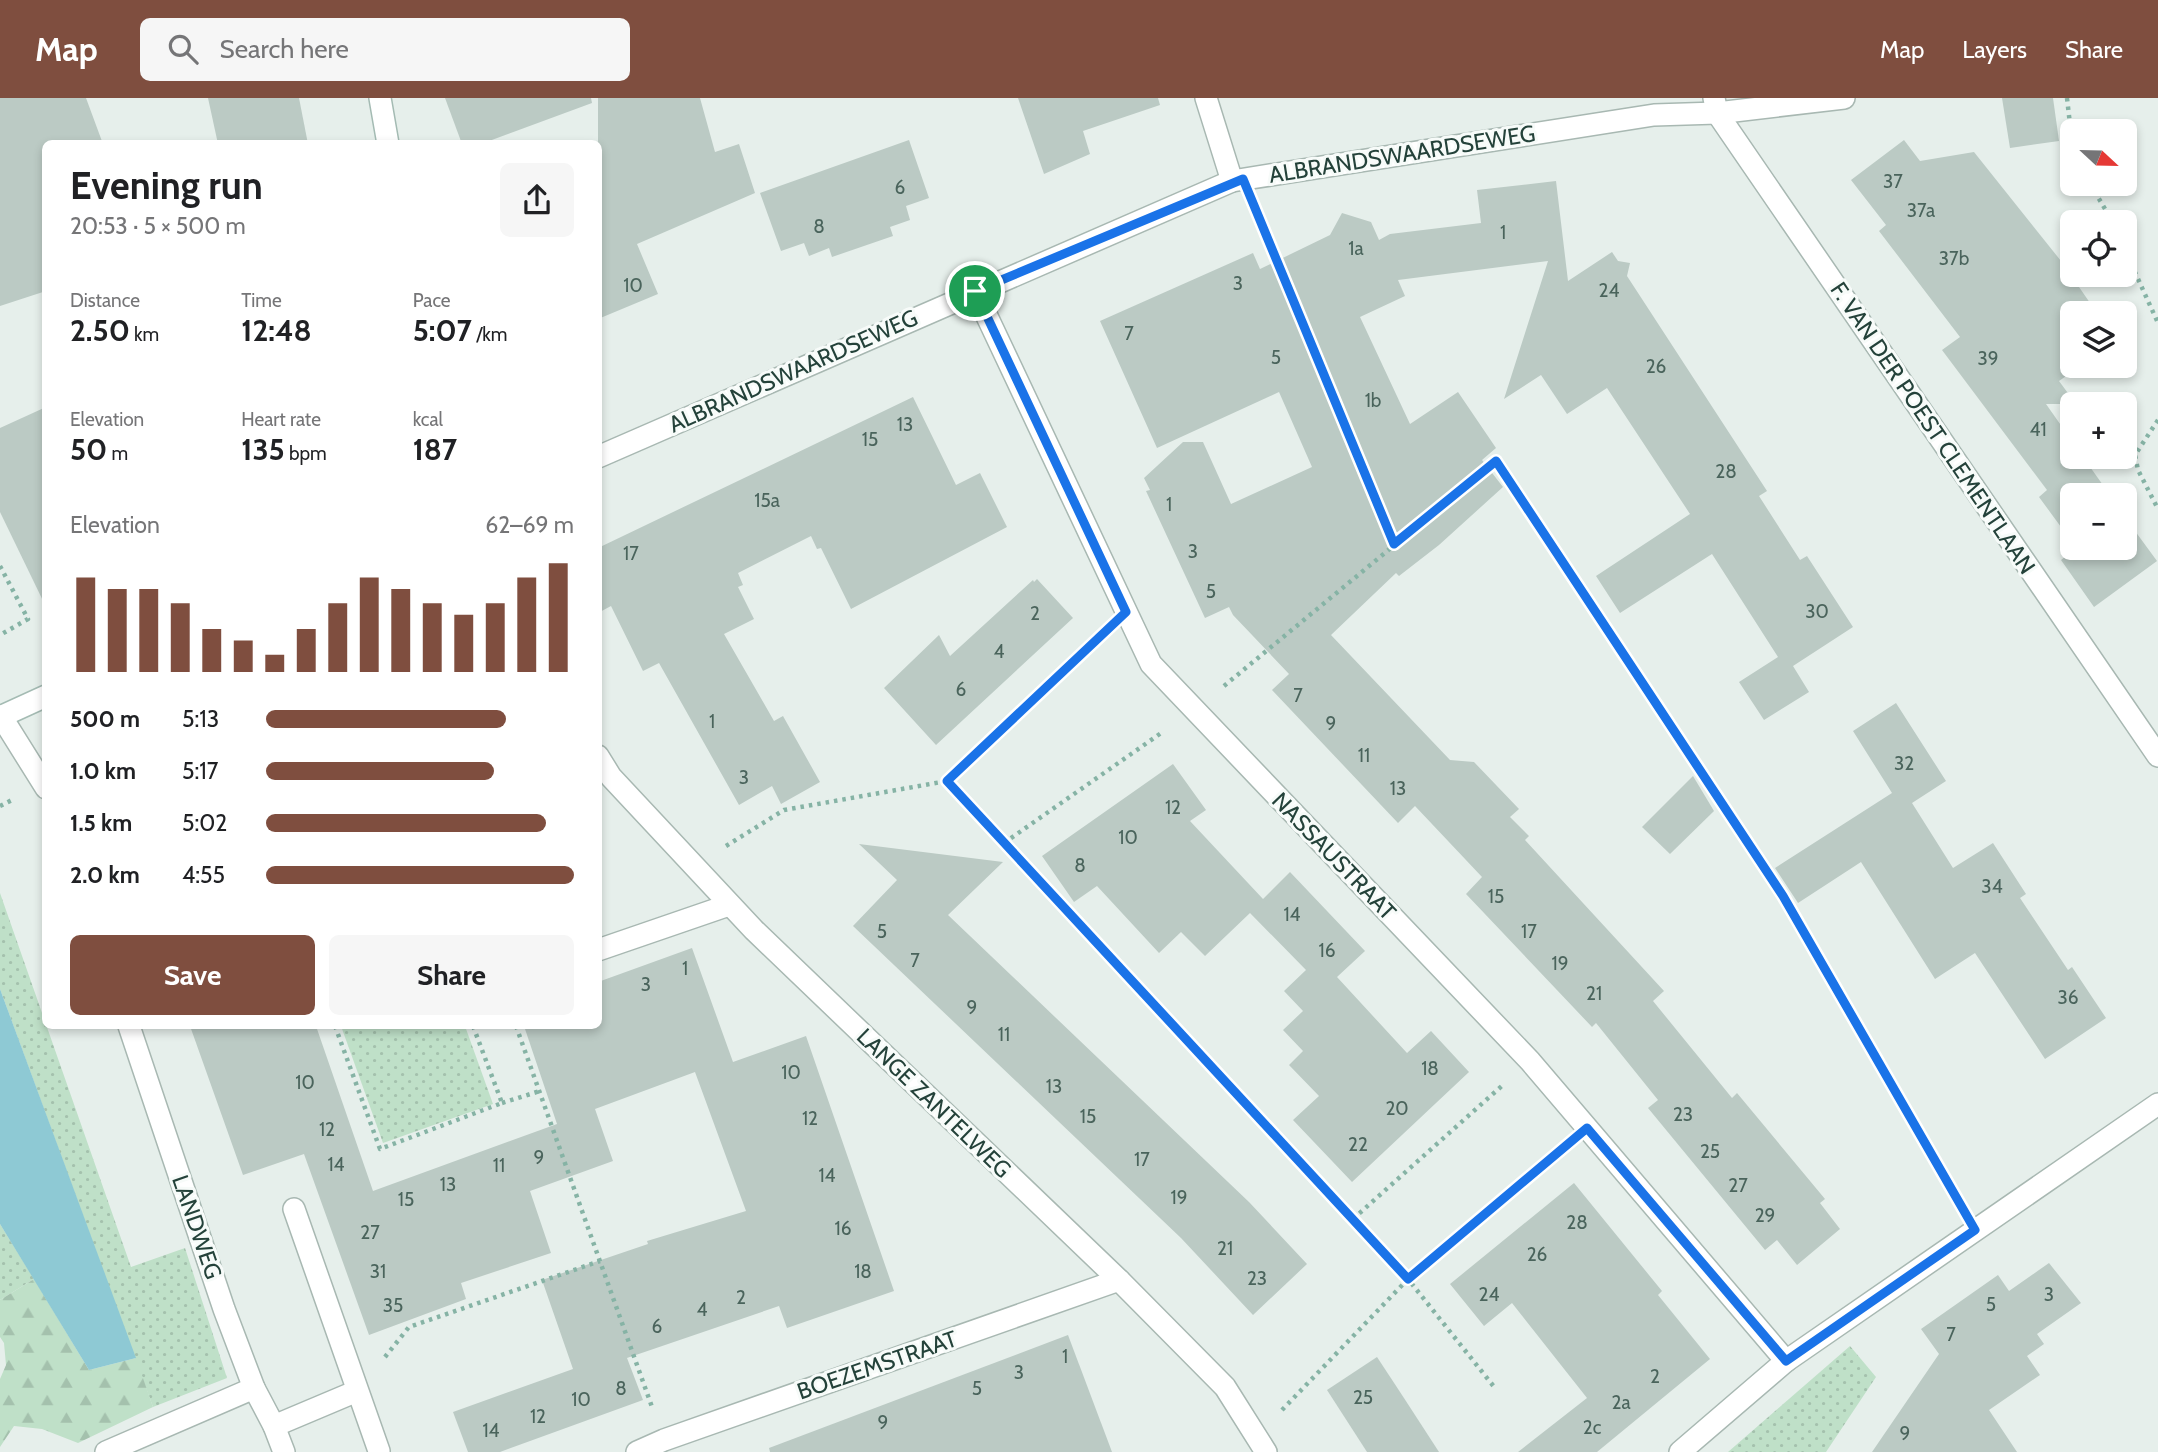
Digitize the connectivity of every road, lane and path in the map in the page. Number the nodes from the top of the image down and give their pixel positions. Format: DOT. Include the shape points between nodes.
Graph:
graph roads {
  1 [pos="380,98"];
  2 [pos="1206,98"];
  3 [pos="1844,98"];
  4 [pos="2067,98"];
  5 [pos="1715,106"];
  6 [pos="2069,119"];
  7 [pos="387,140"];
  8 [pos="1237,180"];
  9 [pos="2137,277"];
  10 [pos="975,291"];
  11 [pos="2158,323"];
  12 [pos="2158,420"];
  13 [pos="602,455"];
  14 [pos="2158,509"];
  15 [pos="1394,544"];
  16 [pos="0,566"];
  17 [pos="1126,612"];
  18 [pos="0,635"];
  19 [pos="42,698"];
  20 [pos="1194,710"];
  21 [pos="1,717"];
  22 [pos="2158,756"];
  23 [pos="602,762"];
  24 [pos="947,781"];
  25 [pos="42,782"];
  26 [pos="1004,843"];
  27 [pos="694,866"];
  28 [pos="729,905"];
  29 [pos="602,949"];
  30 [pos="130,1029"];
  31 [pos="336,1029"];
  32 [pos="474,1029"];
  33 [pos="517,1029"];
  34 [pos="1530,1061"];
  35 [pos="540,1091"];
  36 [pos="502,1103"];
  37 [pos="2158,1104"];
  38 [pos="1587,1128"];
  39 [pos="294,1209"];
  40 [pos="1353,1219"];
  41 [pos="1975,1230"];
  42 [pos="600,1261"];
  43 [pos="1408,1279"];
  44 [pos="1119,1280"];
  45 [pos="1786,1361"];
  46 [pos="254,1388"];
  47 [pos="1495,1388"];
  48 [pos="358,1391"];
  49 [pos="274,1426"];
  50 [pos="663,1440"];
  51 [pos="1261,1444"];
  52 [pos="379,1451"];
  53 [pos="106,1452"];
  54 [pos="284,1452"];
  55 [pos="637,1452"];
  56 [pos="1680,1452"];
  1 -- 7 [label="street"];
  2 -- 8 [label="street"];
  3 -- 5 [label="street, ALBRANDSWAARDSEWEG"];
  4 -- 6 [label="path"];
  5 -- 8 [label="street, ALBRANDSWAARDSEWEG"];
  5 -- 22 [label="street, F. VAN DER POEST CLEMENTLAAN"];
  8 -- 10 [label="street, ALBRANDSWAARDSEWEG"];
  8 -- 15 [label="path"];
  9 -- 11 [label="path"];
  10 -- 13 [label="street, ALBRANDSWAARDSEWEG"];
  10 -- 17 [label="street, NASSAUSTRAAT"];
  12 -- 14 [label="path" via="2135,455"];
  15 -- 20 [label="path"];
  15 -- 41 [label="path" via="1496,461 1783,896"];
  16 -- 18 [label="path" via="28,619"];
  17 -- 20 [label="street, NASSAUSTRAAT" via="1151,664"];
  17 -- 24 [label="path"];
  19 -- 21 [label="street"];
  20 -- 26 [label="path"];
  20 -- 34 [label="street, NASSAUSTRAAT"];
  21 -- 25 [label="street"];
  23 -- 27 [label="street, LANGE ZANTELWEG"];
  24 -- 26 [label="path"];
  24 -- 27 [label="path" via="784,810"];
  26 -- 40 [label="path"];
  27 -- 28 [label="street, LANGE ZANTELWEG"];
  28 -- 29 [label="street"];
  28 -- 44 [label="street, LANGE ZANTELWEG"];
  30 -- 46 [label="street, LANDWEG"];
  31 -- 36 [label="path" via="380,1149"];
  32 -- 36 [label="path"];
  33 -- 35 [label="path"];
  34 -- 38 [label="street, NASSAUSTRAAT"];
  34 -- 40 [label="path"];
  35 -- 36 [label="path"];
  35 -- 42 [label="path"];
  37 -- 41 [label="street"];
  38 -- 43 [label="path"];
  38 -- 45 [label="street, NASSAUSTRAAT"];
  39 -- 48 [label="street"];
  40 -- 43 [label="path"];
  41 -- 45 [label="street"];
  42 -- 48 [label="path" via="409,1327"];
  42 -- 50 [label="path"];
  43 -- 47 [label="path"];
  43 -- 51 [label="path"];
  44 -- 50 [label="street, BOEZEMSTRAAT"];
  44 -- 51 [label="street, LANGE ZANTELWEG" via="1225,1387"];
  45 -- 56 [label="street"];
  46 -- 49 [label="street, LANDWEG"];
  46 -- 53 [label="street"];
  48 -- 49 [label="street"];
  48 -- 52 [label="street"];
  49 -- 54 [label="street, LANDWEG"];
  50 -- 55 [label="street, BOEZEMSTRAAT"];
}
